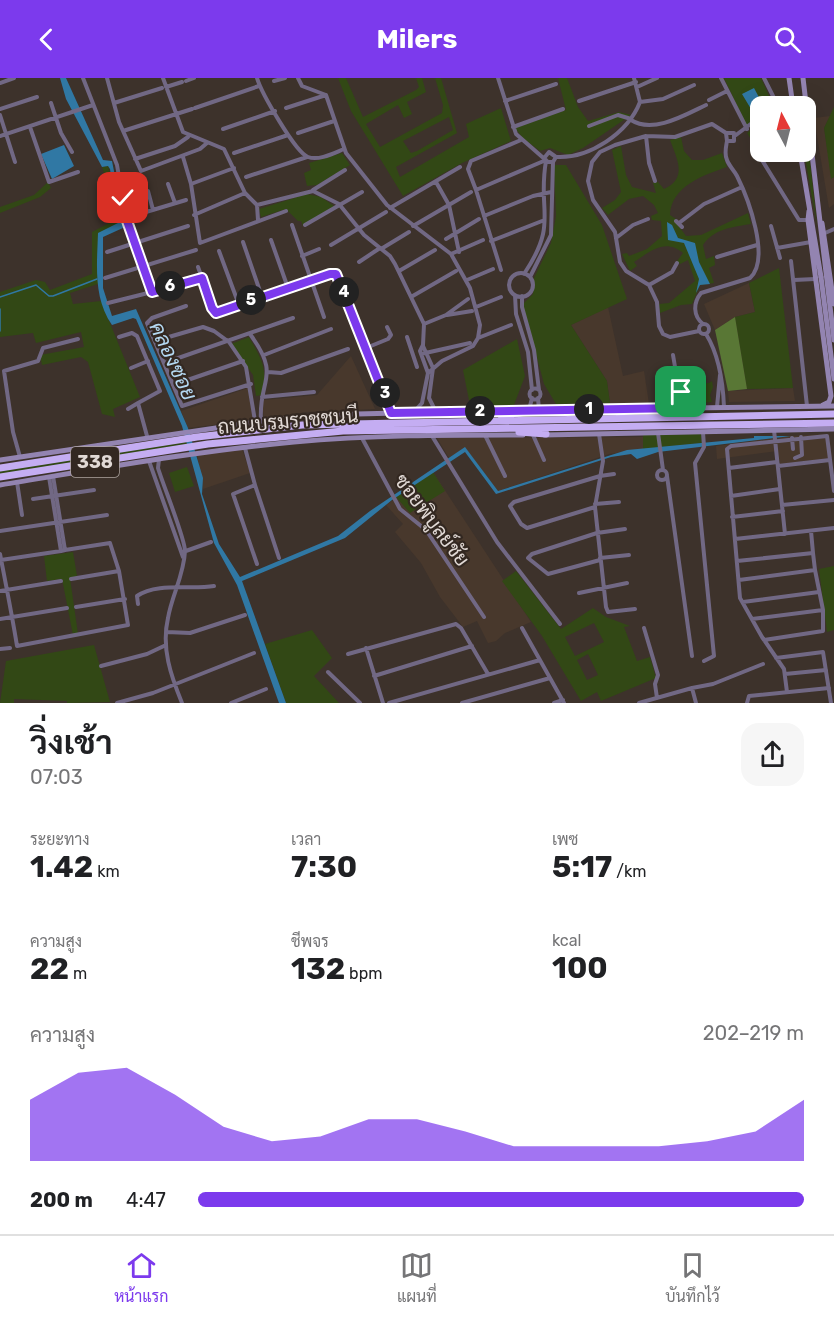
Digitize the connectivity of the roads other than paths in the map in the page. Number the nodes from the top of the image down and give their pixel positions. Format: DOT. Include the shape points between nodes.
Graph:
graph roads {
  1 [pos="14,78"];
  2 [pos="82,78"];
  3 [pos="107,78"];
  4 [pos="163,78"];
  5 [pos="194,78"];
  6 [pos="257,78"];
  7 [pos="285,78"];
  8 [pos="298,78"];
  9 [pos="498,78"];
  10 [pos="657,78"];
  11 [pos="721,78"];
  12 [pos="764,78"];
  13 [pos="789,78"];
  14 [pos="803,78"];
  15 [pos="274,81"];
  16 [pos="636,82"];
  17 [pos="0,83"];
  18 [pos="556,84"];
  19 [pos="259,86"];
  20 [pos="694,86"];
  21 [pos="164,87"];
  22 [pos="727,91"];
  23 [pos="326,95"];
  24 [pos="775,96"];
  25 [pos="792,96"];
  26 [pos="37,97"];
  27 [pos="505,101"];
  28 [pos="579,101"];
  29 [pos="640,102"];
  30 [pos="51,103"];
  31 [pos="114,103"];
  32 [pos="93,105"];
  33 [pos="286,108"];
  34 [pos="0,109"];
  35 [pos="563,109"];
  36 [pos="276,111"];
  37 [pos="176,114"];
  38 [pos="0,115"];
  39 [pos="56,118"];
  40 [pos="631,120"];
  41 [pos="334,121"];
  42 [pos="590,126"];
  43 [pos="750,126"];
  44 [pos="30,127"];
  45 [pos="513,127"];
  46 [pos="223,129"];
  47 [pos="747,129"];
  48 [pos="123,131"];
  49 [pos="298,133"];
  50 [pos="726,133"];
  51 [pos="6,134"];
  52 [pos="288,135"];
  53 [pos="736,135"];
  54 [pos="0,136"];
  55 [pos="646,136"];
  56 [pos="189,137"];
  57 [pos="521,140"];
  58 [pos="727,141"];
  59 [pos="207,143"];
  60 [pos="344,149"];
  61 [pos="72,152"];
  62 [pos="234,153"];
  63 [pos="183,157"];
  64 [pos="308,157"];
  65 [pos="135,159"];
  66 [pos="546,159"];
  67 [pos="554,160"];
  68 [pos="15,162"];
  69 [pos="763,162"];
  70 [pos="802,162"];
  71 [pos="460,167"];
  72 [pos="234,168"];
  73 [pos="345,170"];
  74 [pos="78,172"];
  75 [pos="246,177"];
  76 [pos="655,181"];
  77 [pos="436,182"];
  78 [pos="168,184"];
  79 [pos="191,184"];
  80 [pos="742,188"];
  81 [pos="476,190"];
  82 [pos="313,191"];
  83 [pos="148,192"];
  84 [pos="362,192"];
  85 [pos="471,192"];
  86 [pos="245,193"];
  87 [pos="551,194"];
  88 [pos="545,195"];
  89 [pos="186,200"];
  90 [pos="175,203"];
  91 [pos="339,204"];
  92 [pos="257,205"];
  93 [pos="449,205"];
  94 [pos="390,208"];
  95 [pos="153,210"];
  96 [pos="809,210"];
  97 [pos="286,211"];
  98 [pos="386,212"];
  99 [pos="819,212"];
  100 [pos="194,215"];
  101 [pos="484,216"];
  102 [pos="126,218"];
  103 [pos="479,219"];
  104 [pos="648,219"];
  105 [pos="258,220"];
  106 [pos="808,220"];
  107 [pos="542,221"];
  108 [pos="679,223"];
  109 [pos="292,225"];
  110 [pos="305,225"];
  111 [pos="188,226"];
  112 [pos="413,226"];
  113 [pos="771,226"];
  114 [pos="359,229"];
  115 [pos="830,231"];
  116 [pos="409,232"];
  117 [pos="456,233"];
  118 [pos="834,236"];
  119 [pos="616,238"];
  120 [pos="271,240"];
  121 [pos="446,240"];
  122 [pos="483,240"];
  123 [pos="492,241"];
  124 [pos="243,242"];
  125 [pos="811,242"];
  126 [pos="135,244"];
  127 [pos="332,245"];
  128 [pos="757,245"];
  129 [pos="777,248"];
  130 [pos="320,249"];
  131 [pos="380,249"];
  132 [pos="196,250"];
  133 [pos="435,250"];
  134 [pos="219,251"];
  135 [pos="107,252"];
  136 [pos="459,252"];
  137 [pos="451,254"];
  138 [pos="302,256"];
  139 [pos="717,257"];
  140 [pos="780,258"];
  141 [pos="791,261"];
  142 [pos="359,262"];
  143 [pos="677,263"];
  144 [pos="832,264"];
  145 [pos="143,267"];
  146 [pos="198,267"];
  147 [pos="493,269"];
  148 [pos="501,270"];
  149 [pos="456,271"];
  150 [pos="399,272"];
  151 [pos="524,273"];
  152 [pos="530,277"];
  153 [pos="105,278"];
  154 [pos="202,278"];
  155 [pos="821,278"];
  156 [pos="312,280"];
  157 [pos="467,280"];
  158 [pos="794,280"];
  159 [pos="649,285"];
  160 [pos="288,288"];
  161 [pos="152,292"];
  162 [pos="515,295"];
  163 [pos="522,296"];
  164 [pos="262,297"];
  165 [pos="411,297"];
  166 [pos="501,297"];
  167 [pos="468,299"];
  168 [pos="108,303"];
  169 [pos="834,304"];
  170 [pos="239,305"];
  171 [pos="186,306"];
  172 [pos="474,309"];
  173 [pos="446,315"];
  174 [pos="324,317"];
  175 [pos="293,318"];
  176 [pos="424,324"];
  177 [pos="703,324"];
  178 [pos="511,325"];
  179 [pos="387,327"];
  180 [pos="331,329"];
  181 [pos="699,332"];
  182 [pos="250,334"];
  183 [pos="706,334"];
  184 [pos="119,337"];
  185 [pos="407,337"];
  186 [pos="478,338"];
  187 [pos="78,339"];
  188 [pos="834,340"];
  189 [pos="155,341"];
  190 [pos="229,342"];
  191 [pos="470,343"];
  192 [pos="366,348"];
  193 [pos="348,349"];
  194 [pos="425,349"];
  195 [pos="420,352"];
  196 [pos="411,353"];
  197 [pos="264,355"];
  198 [pos="673,355"];
  199 [pos="148,361"];
  200 [pos="243,361"];
  201 [pos="164,363"];
  202 [pos="417,367"];
  203 [pos="131,368"];
  204 [pos="433,368"];
  205 [pos="827,369"];
  206 [pos="268,372"];
  207 [pos="834,372"];
  208 [pos="428,373"];
  209 [pos="834,379"];
  210 [pos="251,384"];
  211 [pos="174,385"];
  212 [pos="532,390"];
  213 [pos="538,390"];
  214 [pos="314,392"];
  215 [pos="426,393"];
  216 [pos="532,398"];
  217 [pos="538,398"];
  218 [pos="260,399"];
  219 [pos="253,401"];
  220 [pos="138,404"];
  221 [pos="807,406"];
  222 [pos="822,406"];
  223 [pos="834,406"];
  224 [pos="721,407"];
  225 [pos="682,408"];
  226 [pos="128,409"];
  227 [pos="529,410"];
  228 [pos="542,410"];
  229 [pos="414,412"];
  230 [pos="436,412"];
  231 [pos="391,413"];
  232 [pos="834,414"];
  233 [pos="466,420"];
  234 [pos="258,421"];
  235 [pos="478,429"];
  236 [pos="833,429"];
  237 [pos="703,431"];
  238 [pos="658,432"];
  239 [pos="599,433"];
  240 [pos="546,434"];
  241 [pos="485,435"];
  242 [pos="533,435"];
  243 [pos="147,436"];
  244 [pos="432,436"];
  245 [pos="775,436"];
  246 [pos="801,437"];
  247 [pos="362,438"];
  248 [pos="792,438"];
  249 [pos="244,447"];
  250 [pos="793,448"];
  251 [pos="199,449"];
  252 [pos="190,451"];
  253 [pos="20,457"];
  254 [pos="795,458"];
  255 [pos="159,459"];
  256 [pos="0,460"];
  257 [pos="544,460"];
  258 [pos="830,460"];
  259 [pos="149,461"];
  260 [pos="778,464"];
  261 [pos="0,468"];
  262 [pos="729,468"];
  263 [pos="155,469"];
  264 [pos="663,470"];
  265 [pos="614,474"];
  266 [pos="505,476"];
  267 [pos="600,476"];
  268 [pos="667,476"];
  269 [pos="0,477"];
  270 [pos="51,477"];
  271 [pos="17,482"];
  272 [pos="0,485"];
  273 [pos="255,485"];
  274 [pos="780,489"];
  275 [pos="94,490"];
  276 [pos="834,490"];
  277 [pos="54,496"];
  278 [pos="731,496"];
  279 [pos="33,499"];
  280 [pos="834,500"];
  281 [pos="619,502"];
  282 [pos="782,505"];
  283 [pos="595,506"];
  284 [pos="783,511"];
  285 [pos="107,514"];
  286 [pos="22,515"];
  287 [pos="732,517"];
  288 [pos="58,522"];
  289 [pos="625,528"];
  290 [pos="834,528"];
  291 [pos="0,531"];
  292 [pos="811,531"];
  293 [pos="597,533"];
  294 [pos="785,534"];
  295 [pos="735,539"];
  296 [pos="211,542"];
  297 [pos="63,550"];
  298 [pos="183,552"];
  299 [pos="813,553"];
  300 [pos="0,554"];
  301 [pos="629,555"];
  302 [pos="279,558"];
  303 [pos="1,560"];
  304 [pos="600,561"];
  305 [pos="737,561"];
  306 [pos="257,564"];
  307 [pos="815,570"];
  308 [pos="119,571"];
  309 [pos="71,579"];
  310 [pos="739,580"];
  311 [pos="61,581"];
  312 [pos="627,583"];
  313 [pos="214,586"];
  314 [pos="603,586"];
  315 [pos="178,588"];
  316 [pos="7,590"];
  317 [pos="0,591"];
  318 [pos="819,592"];
  319 [pos="579,593"];
  320 [pos="124,598"];
  321 [pos="743,602"];
  322 [pos="138,604"];
  323 [pos="76,607"];
  324 [pos="67,608"];
  325 [pos="635,609"];
  326 [pos="823,610"];
  327 [pos="245,615"];
  328 [pos="12,617"];
  329 [pos="484,617"];
  330 [pos="0,619"];
  331 [pos="752,619"];
  332 [pos="560,624"];
  333 [pos="522,628"];
  334 [pos="644,628"];
  335 [pos="167,632"];
  336 [pos="764,640"];
  337 [pos="166,645"];
  338 [pos="472,646"];
  339 [pos="10,648"];
  340 [pos="366,648"];
  341 [pos="0,649"];
  342 [pos="254,653"];
  343 [pos="348,654"];
  344 [pos="692,656"];
  345 [pos="776,658"];
  346 [pos="540,660"];
  347 [pos="704,661"];
  348 [pos="763,664"];
  349 [pos="101,666"];
  350 [pos="826,669"];
  351 [pos="328,672"];
  352 [pos="488,674"];
  353 [pos="785,674"];
  354 [pos="374,676"];
  355 [pos="550,678"];
  356 [pos="175,684"];
  357 [pos="692,688"];
  358 [pos="829,688"];
  359 [pos="266,689"];
  360 [pos="787,692"];
  361 [pos="656,700"];
  362 [pos="564,702"];
  363 [pos="117,703"];
  364 [pos="182,703"];
  365 [pos="231,703"];
  366 [pos="360,703"];
  367 [pos="383,703"];
  368 [pos="388,703"];
  369 [pos="462,703"];
  370 [pos="554,703"];
  371 [pos="639,703"];
  372 [pos="696,703"];
  373 [pos="747,703"];
  374 [pos="831,703"];
  1 -- 17 [label="street"];
  2 -- 32 [label="street"];
  3 -- 31 [label="street"];
  4 -- 21 [label="street"];
  5 -- 21 [label="street"];
  6 -- 19 [label="street"];
  7 -- 15 [label="street"];
  8 -- 23 [label="street" via="302,86"];
  9 -- 27 [label="street"];
  10 -- 16 [label="street"];
  11 -- 22 [label="street"];
  12 -- 24 [label="street"];
  13 -- 25 [label="main road"];
  14 -- 99 [label="main road"];
  16 -- 28 [label="street"];
  16 -- 29 [label="street"];
  18 -- 27 [label="street"];
  19 -- 36 [label="street"];
  19 -- 37 [label="street"];
  20 -- 29 [label="street" via="663,99"];
  21 -- 31 [label="street"];
  21 -- 37 [label="street"];
  22 -- 40 [label="street" via="660,124"];
  22 -- 47 [label="street"];
  23 -- 33 [label="street"];
  23 -- 41 [label="street"];
  26 -- 34 [label="street"];
  27 -- 45 [label="street"];
  29 -- 40 [label="street"];
  30 -- 39 [label="street"];
  31 -- 48 [label="street"];
  32 -- 39 [label="street"];
  32 -- 102 [label="street" via="117,165"];
  35 -- 45 [label="street"];
  36 -- 46 [label="street"];
  36 -- 52 [label="street"];
  37 -- 48 [label="street"];
  37 -- 56 [label="street"];
  38 -- 51 [label="street"];
  39 -- 44 [label="street"];
  39 -- 61 [label="street"];
  40 -- 42 [label="street" via="622,115"];
  40 -- 67 [label="street" via="579,156"];
  41 -- 49 [label="street"];
  41 -- 60 [label="street"];
  43 -- 47 [label="street"];
  44 -- 51 [label="street"];
  44 -- 74 [label="street" via="50,182"];
  45 -- 57 [label="street"];
  47 -- 53 [label="street"];
  48 -- 65 [label="street"];
  50 -- 53 [label="street"];
  50 -- 55 [label="street" via="712,124 675,137"];
  50 -- 58 [label="street"];
  51 -- 54 [label="street"];
  51 -- 68 [label="street"];
  52 -- 62 [label="street"];
  52 -- 64 [label="street"];
  53 -- 58 [label="street" via="734,141"];
  55 -- 76 [label="street"];
  55 -- 119 [label="street" via="600,153 589,171 589,190"];
  56 -- 59 [label="street"];
  56 -- 65 [label="street" via="175,146"];
  57 -- 66 [label="street"];
  57 -- 81 [label="street" via="471,162 468,169"];
  58 -- 80 [label="street" via="726,160"];
  59 -- 63 [label="street"];
  59 -- 72 [label="street" via="224,148"];
  60 -- 64 [label="street"];
  60 -- 94 [label="street"];
  63 -- 65 [label="street" via="144,172"];
  63 -- 79 [label="street"];
  64 -- 75 [label="street"];
  66 -- 67 [label="street"];
  66 -- 67 [label="street" via="549,152"];
  66 -- 81 [label="street"];
  66 -- 88 [label="street"];
  67 -- 87 [label="street"];
  69 -- 106 [label="street" via="798,220"];
  70 -- 96 [label="main road"];
  71 -- 77 [label="street"];
  72 -- 79 [label="street"];
  72 -- 86 [label="street"];
  73 -- 82 [label="street"];
  77 -- 93 [label="street"];
  77 -- 94 [label="street"];
  78 -- 90 [label="street"];
  79 -- 100 [label="street"];
  80 -- 108 [label="street" via="704,204"];
  80 -- 128 [label="street" via="753,218"];
  81 -- 101 [label="street"];
  82 -- 91 [label="street"];
  82 -- 92 [label="street"];
  83 -- 95 [label="street"];
  84 -- 91 [label="street"];
  85 -- 93 [label="street"];
  86 -- 92 [label="street"];
  86 -- 100 [label="street"];
  87 -- 88 [label="street"];
  87 -- 152 [label="street" via="551,235"];
  88 -- 101 [label="street"];
  88 -- 151 [label="street" via="544,238"];
  89 -- 90 [label="street"];
  90 -- 95 [label="street"];
  91 -- 110 [label="street"];
  91 -- 114 [label="street"];
  92 -- 105 [label="street"];
  93 -- 112 [label="street"];
  93 -- 117 [label="street"];
  94 -- 112 [label="street"];
  95 -- 102 [label="street"];
  96 -- 106 [label="main road"];
  96 -- 155 [label="main road"];
  97 -- 105 [label="street"];
  98 -- 114 [label="street"];
  99 -- 115 [label="main road"];
  99 -- 155 [label="main road"];
  100 -- 105 [label="street" via="203,244"];
  101 -- 123 [label="street"];
  102 -- 126 [label="street"];
  103 -- 117 [label="street"];
  104 -- 119 [label="street"];
  106 -- 125 [label="main road"];
  107 -- 123 [label="street"];
  109 -- 138 [label="street"];
  111 -- 126 [label="street"];
  112 -- 137 [label="street"];
  113 -- 129 [label="street"];
  114 -- 127 [label="street"];
  114 -- 131 [label="street"];
  115 -- 118 [label="street"];
  115 -- 144 [label="main road"];
  116 -- 131 [label="street"];
  117 -- 121 [label="street"];
  117 -- 136 [label="street"];
  119 -- 159 [label="street" via="620,262 626,271"];
  120 -- 160 [label="street"];
  122 -- 136 [label="street"];
  123 -- 148 [label="street"];
  124 -- 164 [label="street"];
  125 -- 129 [label="street"];
  125 -- 155 [label="main road"];
  126 -- 135 [label="street"];
  126 -- 145 [label="street"];
  128 -- 139 [label="street"];
  128 -- 177 [label="street" via="759,263 750,278 704,291 696,300 695,314"];
  129 -- 140 [label="street"];
  130 -- 138 [label="street"];
  131 -- 142 [label="street"];
  131 -- 150 [label="street" via="390,256"];
  132 -- 145 [label="street"];
  133 -- 150 [label="street"];
  134 -- 170 [label="street"];
  136 -- 137 [label="street"];
  137 -- 157 [label="street"];
  138 -- 156 [label="street"];
  141 -- 158 [label="street"];
  143 -- 159 [label="street" via="672,272"];
  144 -- 169 [label="main road"];
  145 -- 153 [label="street"];
  145 -- 161 [label="street"];
  146 -- 154 [label="street"];
  147 -- 157 [label="street"];
  149 -- 165 [label="street"];
  150 -- 165 [label="street"];
  151 -- 152 [label="street"];
  151 -- 162 [label="street" via="511,278 509,288"];
  152 -- 163 [label="street" via="530,291"];
  154 -- 161 [label="street"];
  154 -- 170 [label="street" via="214,312"];
  155 -- 158 [label="street"];
  155 -- 188 [label="main road"];
  155 -- 205 [label="main road"];
  155 -- 209 [label="main road, bridge"];
  156 -- 160 [label="street"];
  156 -- 174 [label="street"];
  156 -- 192 [label="street" via="336,274"];
  157 -- 172 [label="street"];
  158 -- 221 [label="street"];
  159 -- 181 [label="street" via="657,302 663,334 670,337"];
  160 -- 164 [label="street"];
  161 -- 168 [label="street"];
  162 -- 163 [label="street"];
  162 -- 212 [label="street"];
  163 -- 213 [label="street"];
  164 -- 170 [label="street"];
  165 -- 176 [label="street"];
  166 -- 172 [label="street"];
  167 -- 173 [label="street"];
  171 -- 189 [label="street" via="148,320 147,327"];
  172 -- 173 [label="street"];
  172 -- 186 [label="street" via="480,325"];
  173 -- 176 [label="street"];
  175 -- 182 [label="street"];
  176 -- 194 [label="street"];
  177 -- 181 [label="street"];
  177 -- 183 [label="street" via="709,328"];
  178 -- 186 [label="street"];
  179 -- 192 [label="street" via="391,335 388,339"];
  180 -- 197 [label="street"];
  181 -- 183 [label="street"];
  182 -- 190 [label="street"];
  182 -- 197 [label="street"];
  183 -- 224 [label="street" via="720,375"];
  184 -- 199 [label="street" via="135,333"];
  185 -- 196 [label="street"];
  186 -- 204 [label="street" via="473,346"];
  187 -- 253 [label="street" via="42,348 39,360 4,370"];
  189 -- 190 [label="street" via="203,327"];
  189 -- 201 [label="street"];
  190 -- 200 [label="street"];
  190 -- 201 [label="street"];
  191 -- 194 [label="street"];
  192 -- 231 [label="street"];
  193 -- 206 [label="street" via="281,373"];
  194 -- 195 [label="street"];
  194 -- 204 [label="street"];
  195 -- 196 [label="street"];
  195 -- 208 [label="street"];
  196 -- 202 [label="street"];
  197 -- 206 [label="street"];
  198 -- 225 [label="street"];
  199 -- 203 [label="street"];
  199 -- 220 [label="street" via="160,391"];
  200 -- 210 [label="street"];
  200 -- 211 [label="street"];
  201 -- 211 [label="street"];
  204 -- 208 [label="street"];
  204 -- 215 [label="street"];
  205 -- 207 [label="main road"];
  205 -- 222 [label="main road" via="831,396"];
  206 -- 218 [label="street"];
  208 -- 215 [label="street"];
  210 -- 211 [label="street" via="185,406"];
  210 -- 219 [label="street"];
  212 -- 213 [label="street"];
  212 -- 216 [label="street"];
  213 -- 217 [label="street"];
  214 -- 218 [label="street"];
  215 -- 229 [label="street"];
  215 -- 230 [label="street"];
  216 -- 217 [label="street"];
  216 -- 227 [label="street"];
  217 -- 228 [label="street"];
  218 -- 219 [label="street"];
  218 -- 234 [label="street"];
  219 -- 234 [label="street"];
  220 -- 226 [label="street"];
  220 -- 243 [label="street"];
  221 -- 222 [label="main road, 338"];
  221 -- 224 [label="main road, 338"];
  222 -- 223 [label="main road, 338"];
  224 -- 225 [label="main road, 338"];
  225 -- 228 [label="main road, 338"];
  227 -- 228 [label="main road, 338"];
  227 -- 230 [label="main road, 338"];
  228 -- 233 [label="highway"];
  229 -- 230 [label="main road, 338"];
  229 -- 231 [label="main road, 338"];
  231 -- 234 [label="main road, 338"];
  232 -- 233 [label="highway, ถนนบรมราชชนนี / 338"];
  233 -- 261 [label="highway, ถนนบรมราชชนนี / 338" via="302,425 187,438"];
  234 -- 243 [label="main road, 338"];
  235 -- 236 [label="highway, ถนนบรมราชชนนี / 338"];
  235 -- 240 [label="highway"];
  235 -- 251 [label="highway, ถนนบรมราชชนนี / 338" via="273,436"];
  236 -- 245 [label="main road, 338"];
  237 -- 238 [label="main road, 338"];
  237 -- 245 [label="main road, 338"];
  237 -- 347 [label="street" via="695,469 714,656"];
  238 -- 239 [label="main road, 338"];
  238 -- 264 [label="street"];
  239 -- 240 [label="main road, 338"];
  239 -- 267 [label="street" via="603,454"];
  240 -- 242 [label="main road, 338"];
  241 -- 242 [label="main road, 338"];
  241 -- 244 [label="main road, 338"];
  241 -- 266 [label="street"];
  242 -- 257 [label="street"];
  243 -- 253 [label="main road, 338"];
  244 -- 247 [label="main road, 338"];
  244 -- 332 [label="street" via="497,542"];
  245 -- 248 [label="street"];
  245 -- 260 [label="street"];
  245 -- 262 [label="street" via="729,447"];
  246 -- 248 [label="street"];
  246 -- 254 [label="street" via="802,455"];
  246 -- 258 [label="street" via="827,436"];
  247 -- 249 [label="main road, 338"];
  247 -- 329 [label="street, ซอยพิบูลย์ชัย" via="396,502 432,537"];
  248 -- 250 [label="street"];
  249 -- 251 [label="main road, 338"];
  249 -- 273 [label="street"];
  251 -- 252 [label="highway, ถนนบรมราชชนนี / 338"];
  252 -- 255 [label="main road, 338"];
  252 -- 269 [label="highway, ถนนบรมราชชนนี / 338"];
  253 -- 256 [label="main road, 338"];
  255 -- 259 [label="main road, 338"];
  255 -- 263 [label="street"];
  258 -- 260 [label="street"];
  258 -- 276 [label="street"];
  259 -- 263 [label="street"];
  259 -- 270 [label="main road, 338"];
  260 -- 262 [label="street"];
  260 -- 274 [label="street"];
  262 -- 278 [label="street"];
  263 -- 298 [label="street"];
  264 -- 268 [label="street"];
  264 -- 268 [label="street" via="658,472 658,479"];
  265 -- 267 [label="street"];
  267 -- 283 [label="street"];
  267 -- 283 [label="street" via="510,506 527,528"];
  268 -- 344 [label="street"];
  270 -- 271 [label="main road, 338"];
  270 -- 277 [label="street"];
  271 -- 272 [label="main road, 338"];
  271 -- 286 [label="street"];
  273 -- 302 [label="street"];
  273 -- 306 [label="street" via="233,494"];
  274 -- 278 [label="street"];
  274 -- 282 [label="street"];
  275 -- 277 [label="street"];
  277 -- 279 [label="street"];
  277 -- 288 [label="street"];
  278 -- 287 [label="street"];
  280 -- 282 [label="street"];
  281 -- 283 [label="street"];
  282 -- 284 [label="street"];
  283 -- 293 [label="street"];
  284 -- 287 [label="street"];
  284 -- 294 [label="street"];
  285 -- 288 [label="street"];
  287 -- 295 [label="street"];
  288 -- 291 [label="street"];
  288 -- 297 [label="street"];
  289 -- 293 [label="street"];
  290 -- 292 [label="street"];
  292 -- 294 [label="street"];
  292 -- 299 [label="street"];
  293 -- 304 [label="street"];
  293 -- 304 [label="street" via="528,558 548,574"];
  294 -- 295 [label="street"];
  295 -- 305 [label="street"];
  296 -- 298 [label="street"];
  297 -- 303 [label="street"];
  297 -- 308 [label="street" via="110,543"];
  298 -- 315 [label="street"];
  299 -- 305 [label="street"];
  299 -- 307 [label="street"];
  300 -- 303 [label="street"];
  301 -- 304 [label="street"];
  303 -- 316 [label="street"];
  304 -- 314 [label="street"];
  305 -- 310 [label="street"];
  307 -- 310 [label="street"];
  307 -- 318 [label="street"];
  308 -- 309 [label="street"];
  308 -- 320 [label="street"];
  310 -- 321 [label="street"];
  311 -- 316 [label="street"];
  312 -- 314 [label="street"];
  313 -- 315 [label="street"];
  314 -- 319 [label="street"];
  314 -- 325 [label="street" via="608,612"];
  315 -- 322 [label="street" via="141,593 137,596"];
  315 -- 335 [label="street" via="167,619"];
  316 -- 317 [label="street"];
  316 -- 328 [label="street"];
  318 -- 321 [label="street"];
  318 -- 326 [label="street"];
  320 -- 323 [label="street"];
  320 -- 328 [label="street" via="129,622 126,627 17,646"];
  321 -- 331 [label="street"];
  324 -- 328 [label="street"];
  326 -- 331 [label="street"];
  326 -- 336 [label="street" via="823,631"];
  327 -- 335 [label="street" via="195,632"];
  328 -- 330 [label="street"];
  331 -- 336 [label="street"];
  333 -- 346 [label="street"];
  334 -- 361 [label="street" via="658,675"];
  335 -- 337 [label="street"];
  336 -- 345 [label="street"];
  337 -- 349 [label="street"];
  337 -- 356 [label="street"];
  338 -- 340 [label="street" via="456,624"];
  338 -- 352 [label="street"];
  338 -- 354 [label="street"];
  339 -- 341 [label="street"];
  340 -- 343 [label="street"];
  340 -- 354 [label="street"];
  342 -- 356 [label="street"];
  345 -- 350 [label="street" via="821,651"];
  345 -- 353 [label="street"];
  346 -- 352 [label="street"];
  346 -- 355 [label="street"];
  348 -- 357 [label="street"];
  350 -- 353 [label="street"];
  350 -- 358 [label="street"];
  351 -- 366 [label="street"];
  352 -- 368 [label="street"];
  353 -- 360 [label="street"];
  354 -- 367 [label="street"];
  355 -- 362 [label="street"];
  355 -- 369 [label="street"];
  356 -- 363 [label="street"];
  356 -- 364 [label="street"];
  357 -- 361 [label="street"];
  357 -- 372 [label="street"];
  358 -- 360 [label="street"];
  358 -- 374 [label="street"];
  359 -- 365 [label="street"];
  360 -- 373 [label="street" via="748,697"];
  361 -- 371 [label="street"];
  362 -- 370 [label="street"];
}
